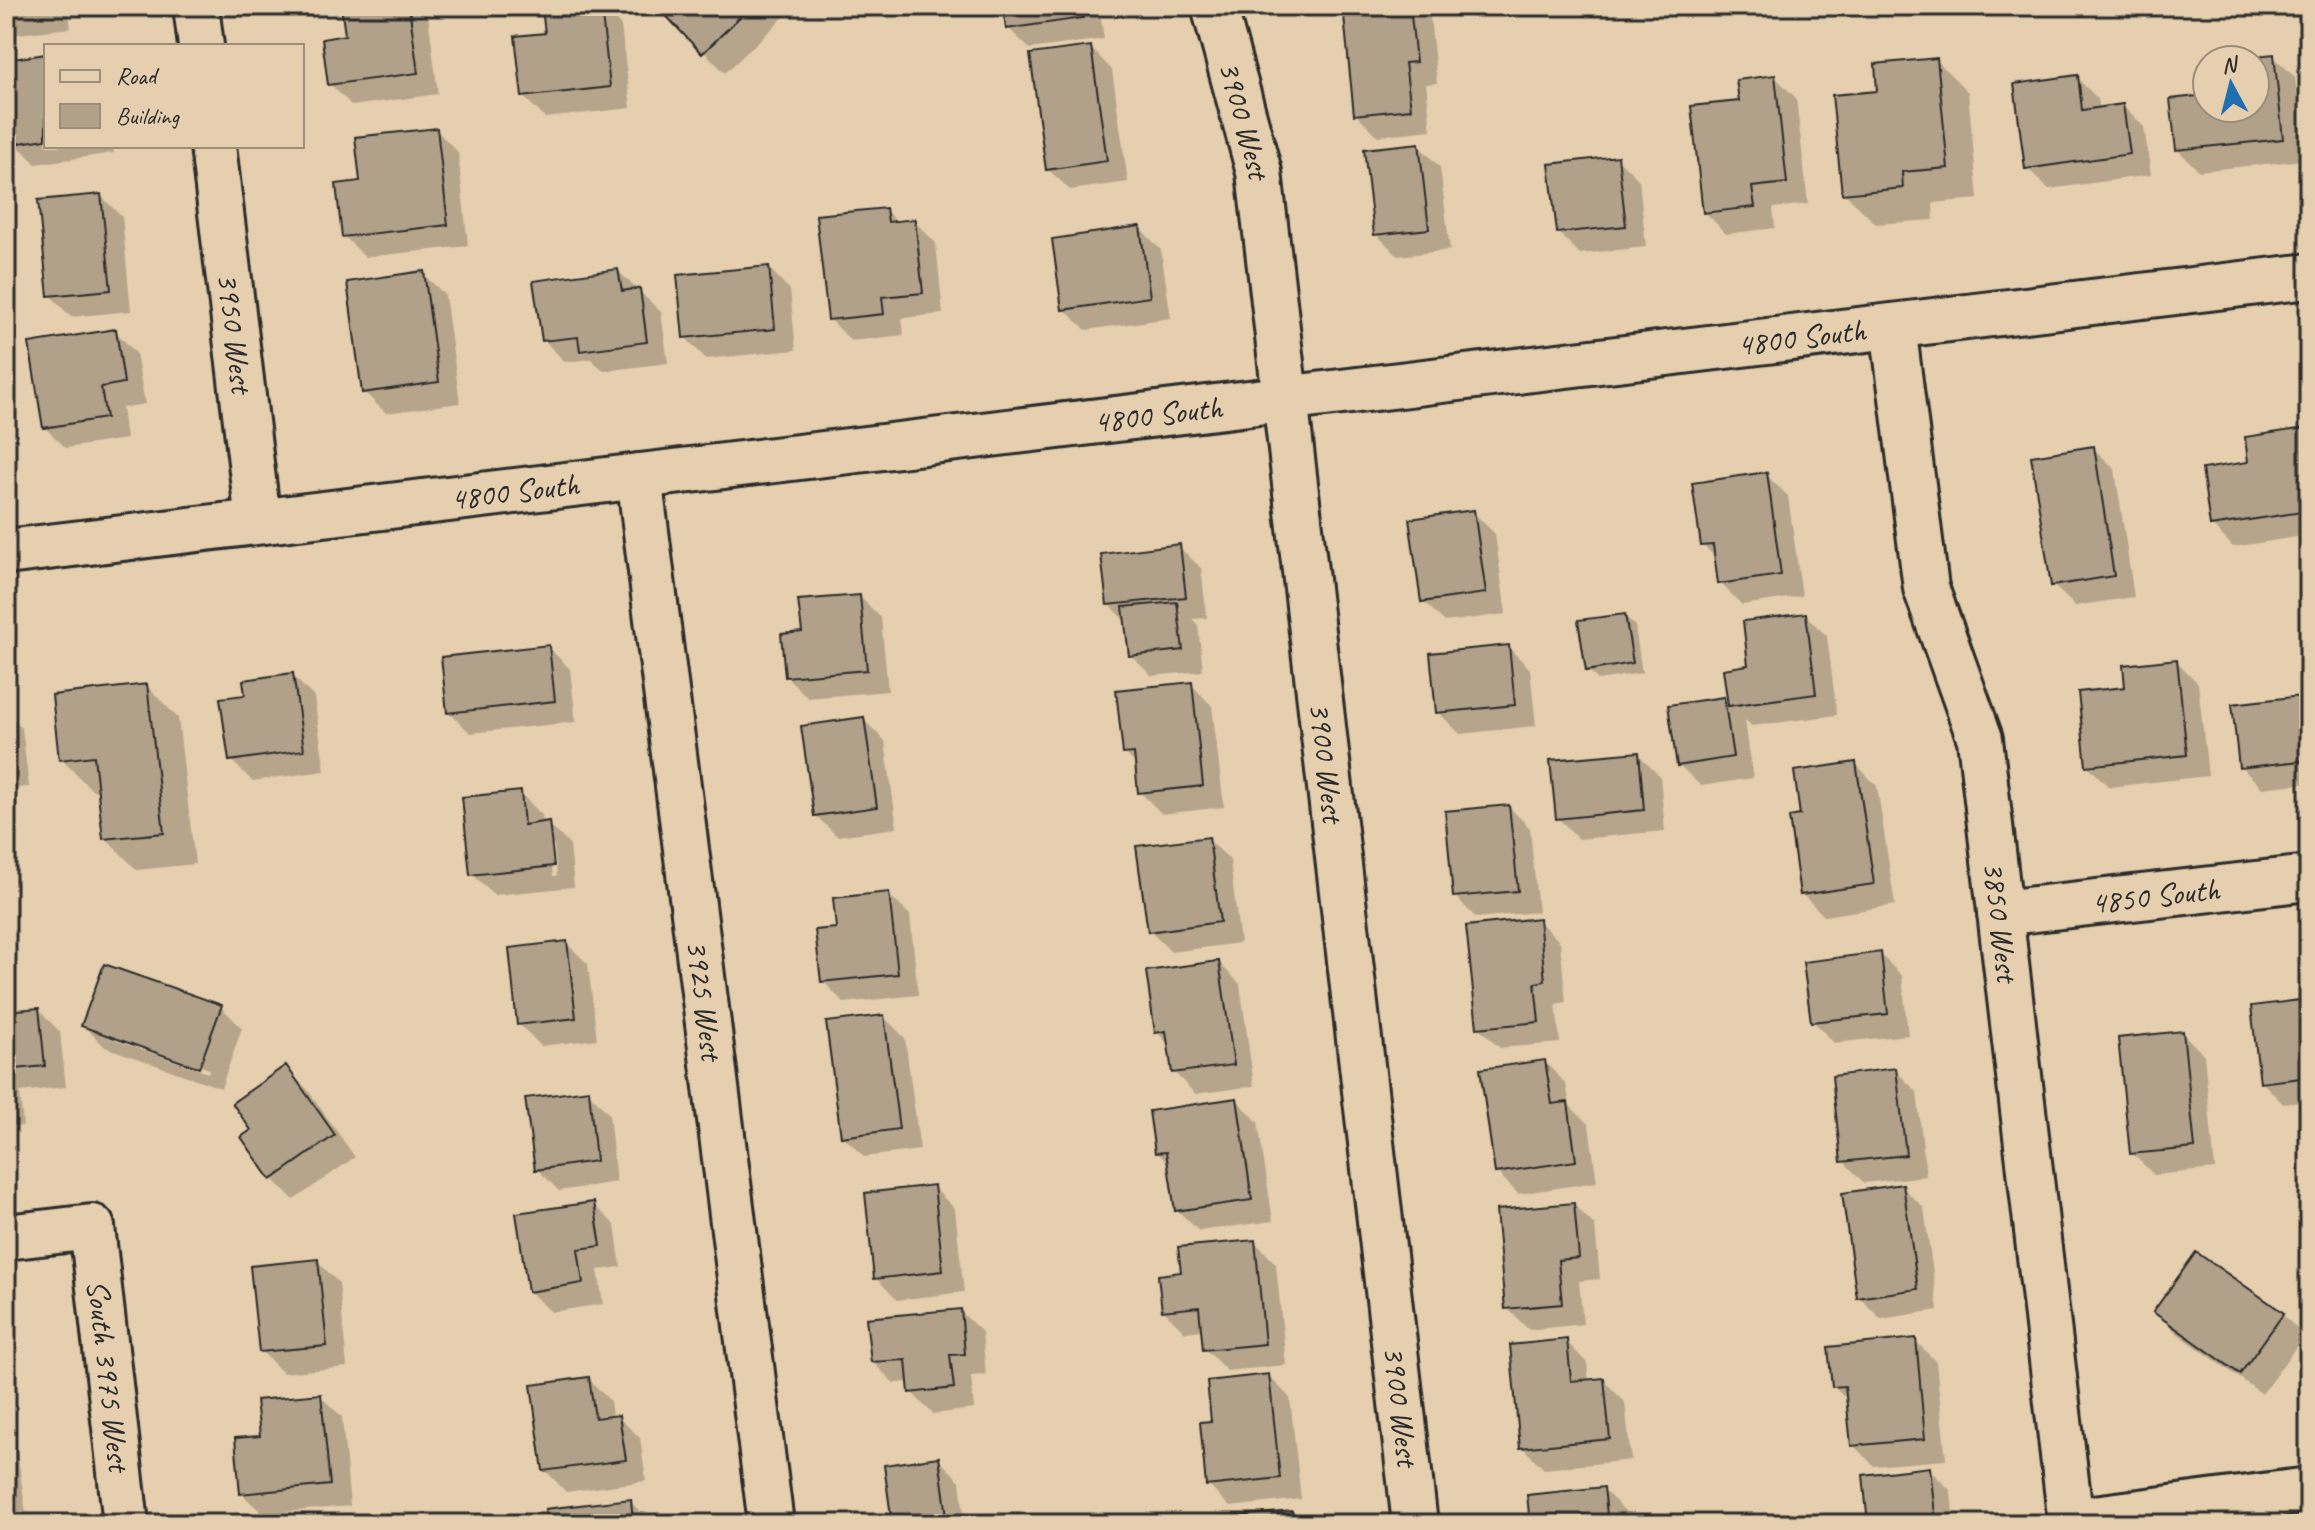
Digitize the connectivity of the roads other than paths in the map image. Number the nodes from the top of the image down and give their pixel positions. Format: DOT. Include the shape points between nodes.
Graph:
graph roads {
  1 [pos="196,6"];
  2 [pos="1214,6"];
  3 [pos="201,44"];
  4 [pos="213,148"];
  5 [pos="2309,276"];
  6 [pos="1893,326"];
  7 [pos="1286,399"];
  8 [pos="639,476"];
  9 [pos="258,521"];
  10 [pos="6,552"];
  11 [pos="2309,878"];
  12 [pos="2000,913"];
  13 [pos="6,1237"];
  14 [pos="2309,1490"];
  15 [pos="2071,1522"];
  16 [pos="126,1524"];
  17 [pos="771,1524"];
  18 [pos="1415,1524"];
  1 -- 3 [label="street"];
  2 -- 7 [label="street, 3900 West" via="1259,172"];
  4 -- 9 [label="street, 3950 West"];
  5 -- 6 [label="street, 4800 South"];
  6 -- 7 [label="street, 4800 South"];
  6 -- 12 [label="street, 3850 West" via="1926,588 1980,739"];
  7 -- 8 [label="street, 4800 South"];
  7 -- 18 [label="street, 3900 West"];
  8 -- 9 [label="street, 4800 South"];
  8 -- 17 [label="street, 3925 West"];
  9 -- 10 [label="street, 4800 South"];
  11 -- 12 [label="street, 4850 South"];
  12 -- 15 [label="street, 3850 West"];
  13 -- 16 [label="street, South 3975 West" via="92,1227"];
  14 -- 15 [label="street"];
}
